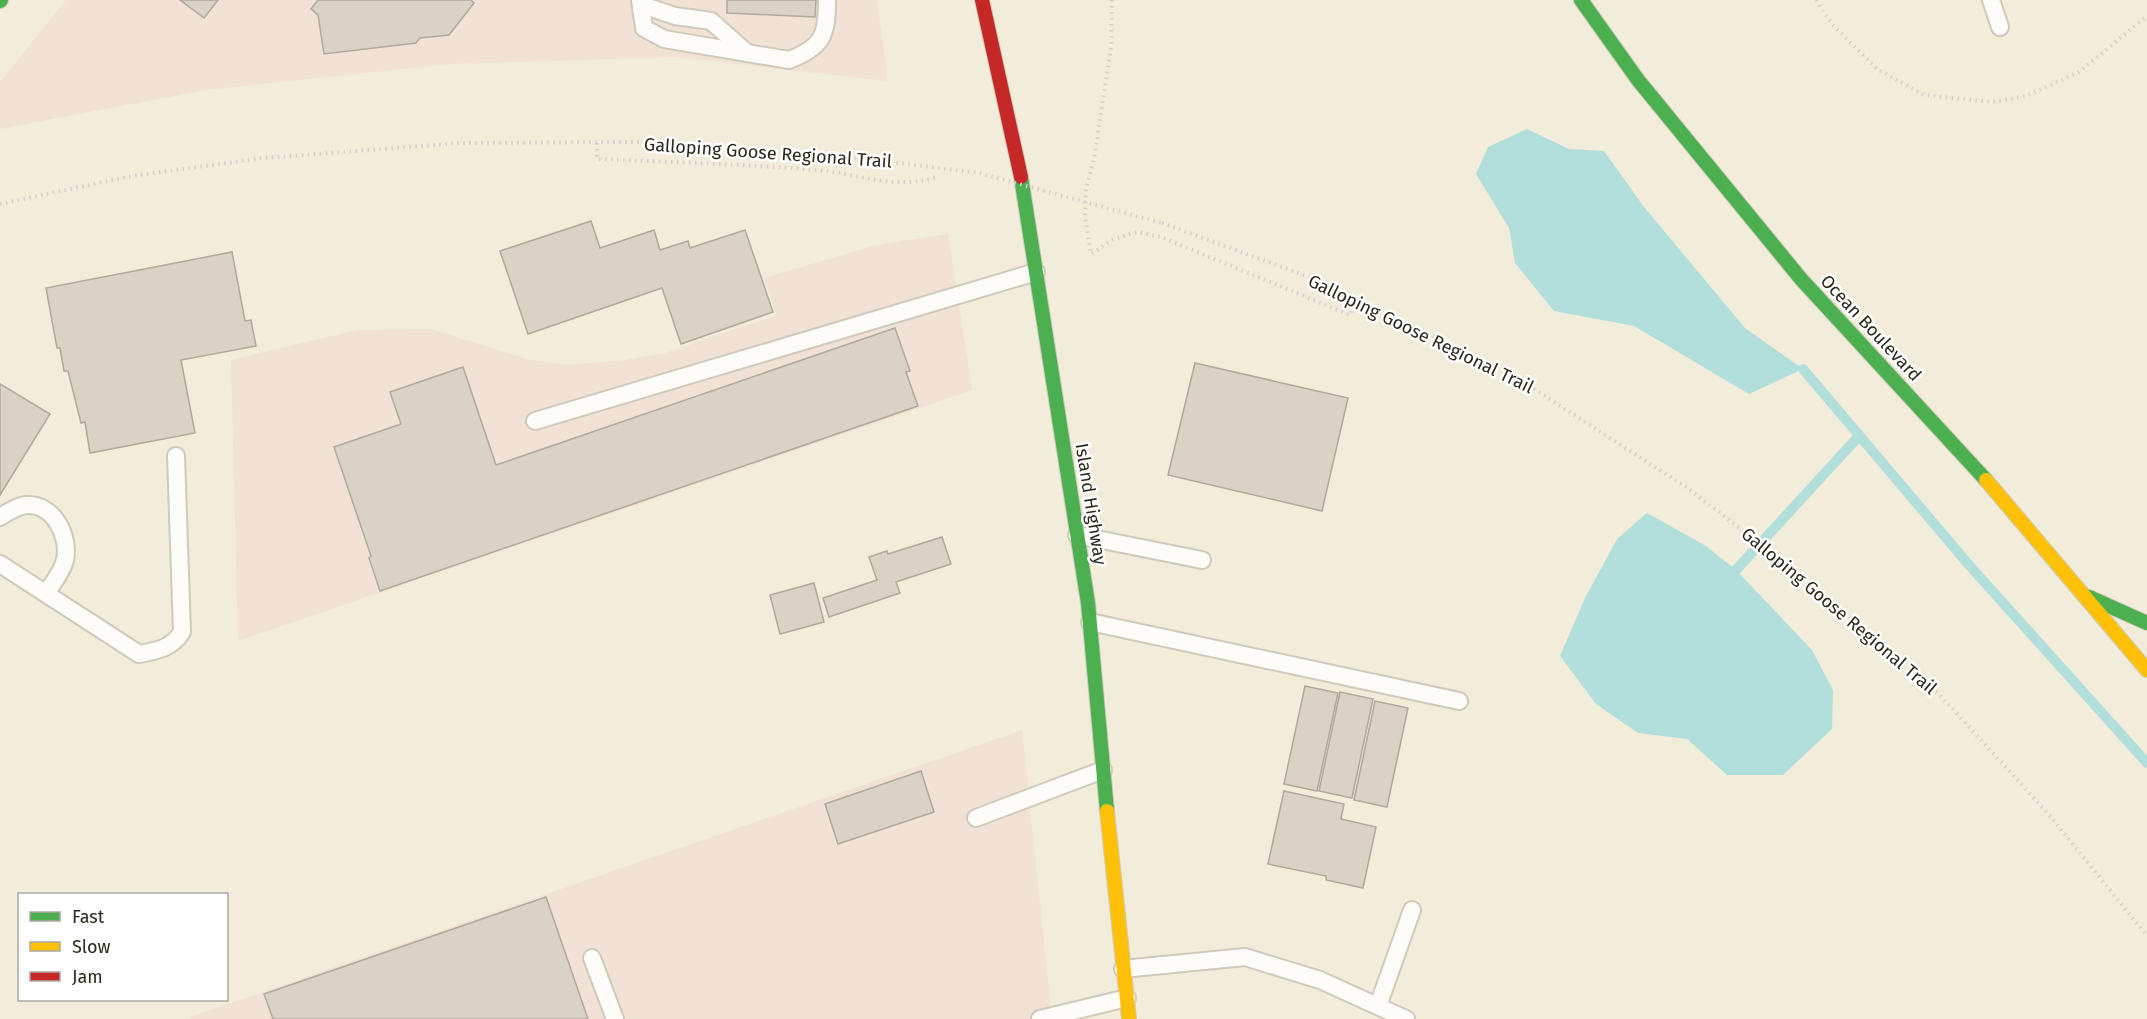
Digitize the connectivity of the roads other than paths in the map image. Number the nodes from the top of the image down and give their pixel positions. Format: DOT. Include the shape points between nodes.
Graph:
graph roads {
  1 [pos="827,0"];
  2 [pos="982,0"];
  3 [pos="1581,0"];
  4 [pos="1991,0"];
  5 [pos="641,2"];
  6 [pos="2000,27"];
  7 [pos="746,52"];
  8 [pos="1036,272"];
  9 [pos="535,420"];
  10 [pos="176,456"];
  11 [pos="0,517"];
  12 [pos="1077,535"];
  13 [pos="1202,560"];
  14 [pos="0,564"];
  15 [pos="46,594"];
  16 [pos="2084,595"];
  17 [pos="1090,622"];
  18 [pos="2147,624"];
  19 [pos="2147,670"];
  20 [pos="1459,700"];
  21 [pos="1103,770"];
  22 [pos="976,818"];
  23 [pos="1412,910"];
  24 [pos="592,958"];
  25 [pos="1123,969"];
  26 [pos="1126,998"];
  27 [pos="1378,1006"];
  28 [pos="615,1019"];
  29 [pos="1040,1019"];
  30 [pos="1129,1019"];
  31 [pos="1406,1019"];
  1 -- 7 [label="lane" via="827,24 820,40 804,54 789,60"];
  2 -- 8 [label="main road, Island Highway" via="1023,188"];
  3 -- 16 [label="main road, Ocean Boulevard" via="1638,80 1801,279 1984,478"];
  4 -- 6 [label="lane"];
  5 -- 7 [label="lane" via="675,16 711,21"];
  5 -- 7 [label="lane" via="645,28 664,39"];
  8 -- 9 [label="lane"];
  8 -- 12 [label="main road, Island Highway"];
  10 -- 15 [label="lane" via="182,632 177,641 161,651 139,654"];
  11 -- 15 [label="lane" via="27,505 43,509 63,531 64,562"];
  12 -- 13 [label="lane"];
  12 -- 17 [label="main road, Island Highway"];
  14 -- 15 [label="lane"];
  16 -- 18 [label="main road"];
  16 -- 19 [label="main road, Ocean Boulevard"];
  17 -- 20 [label="lane"];
  17 -- 21 [label="main road, Island Highway"];
  21 -- 22 [label="lane"];
  21 -- 25 [label="main road, Island Highway"];
  23 -- 27 [label="lane"];
  24 -- 28 [label="lane"];
  25 -- 26 [label="main road, Island Highway"];
  25 -- 27 [label="lane" via="1245,957 1320,980"];
  26 -- 29 [label="lane"];
  26 -- 30 [label="main road, Island Highway"];
  27 -- 31 [label="lane"];
}
